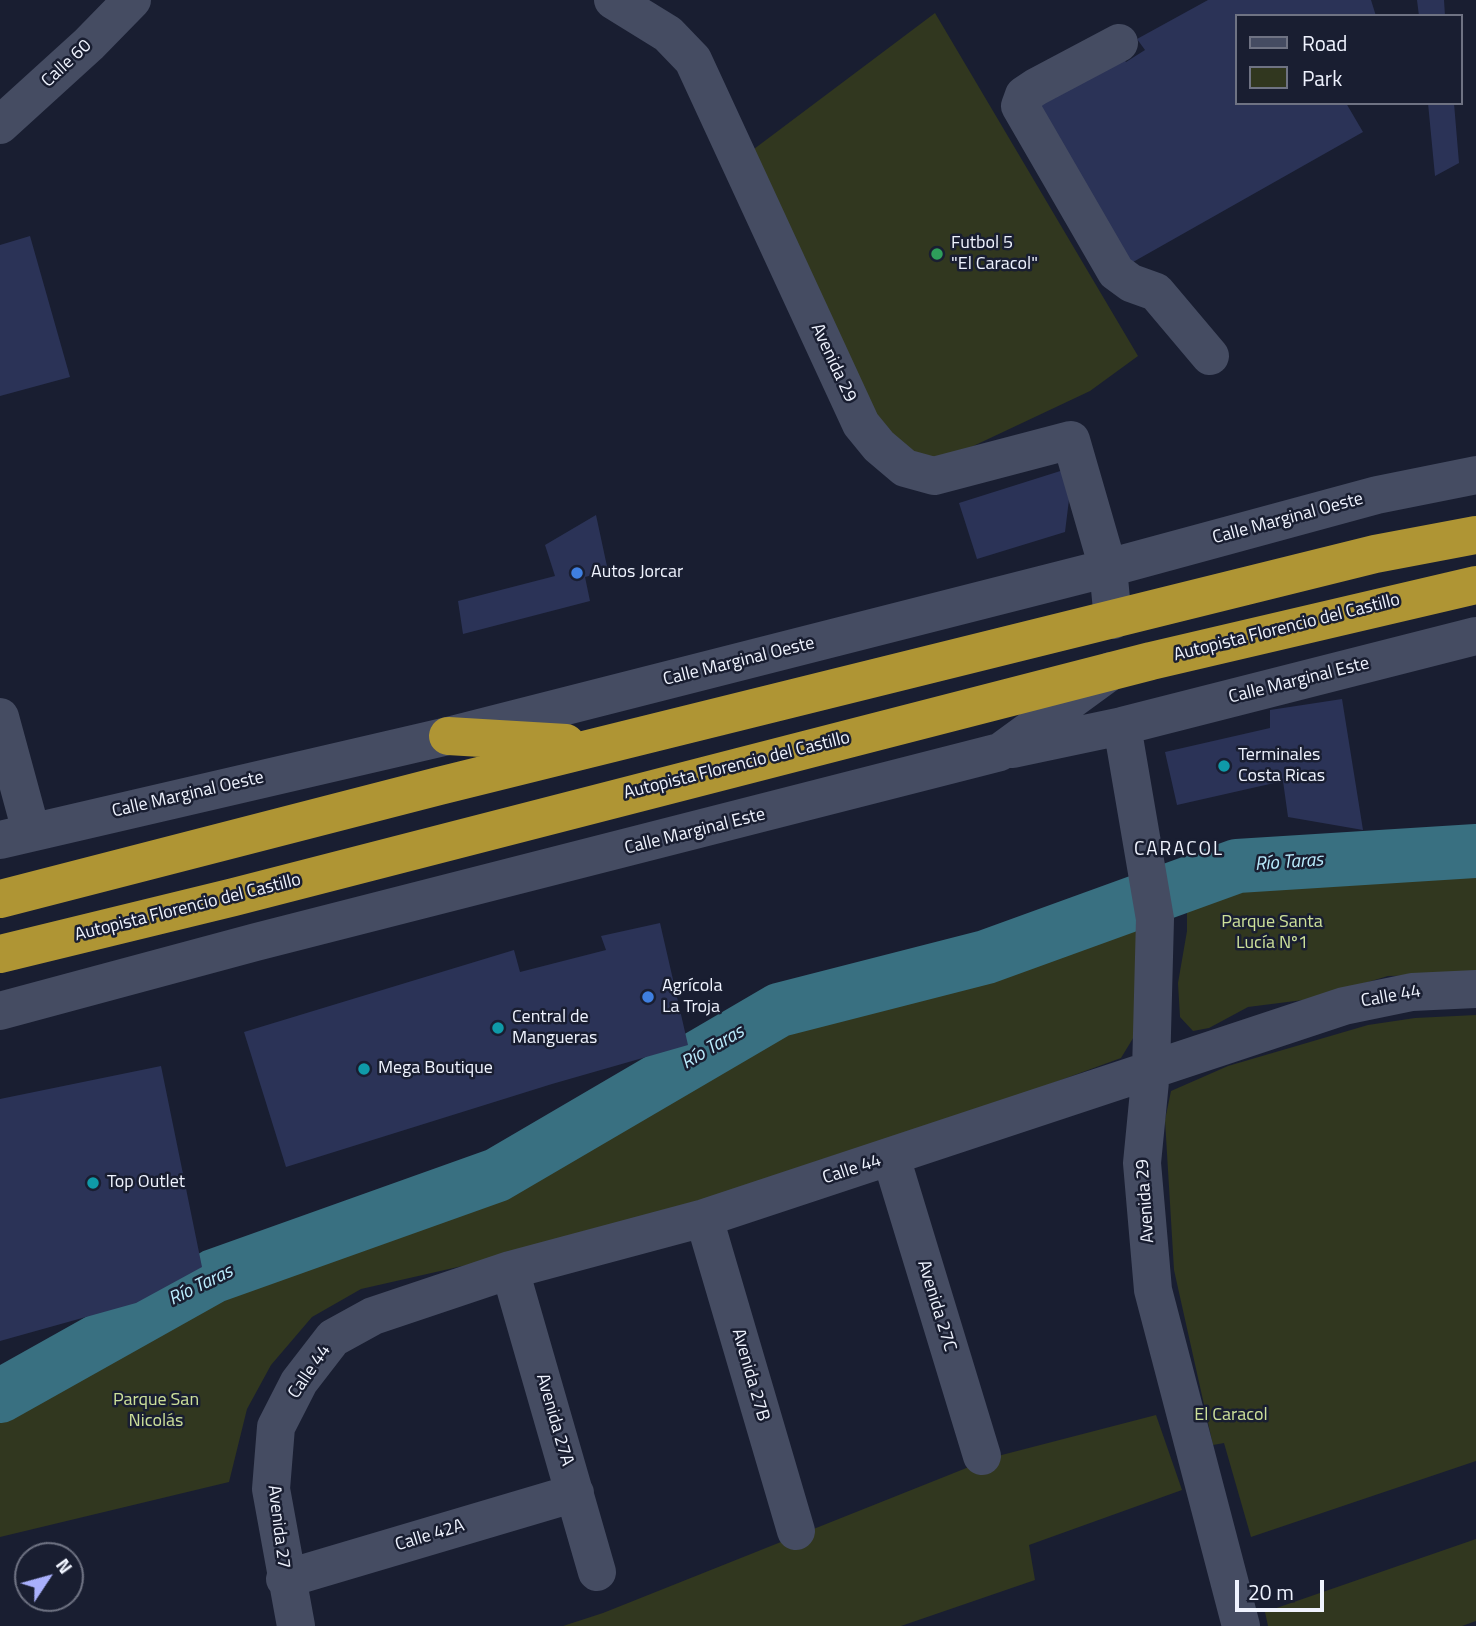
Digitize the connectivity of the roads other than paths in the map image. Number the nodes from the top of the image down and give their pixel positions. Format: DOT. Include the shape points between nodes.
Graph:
graph roads {
  1 [pos="132,0"];
  2 [pos="613,0"];
  3 [pos="1119,43"];
  4 [pos="0,125"];
  5 [pos="1210,356"];
  6 [pos="1476,475"];
  7 [pos="1476,535"];
  8 [pos="1108,568"];
  9 [pos="1476,585"];
  10 [pos="1113,620"];
  11 [pos="1476,636"];
  12 [pos="1111,671"];
  13 [pos="0,716"];
  14 [pos="1122,726"];
  15 [pos="448,736"];
  16 [pos="606,745"];
  17 [pos="1000,752"];
  18 [pos="16,836"];
  19 [pos="0,899"];
  20 [pos="0,954"];
  21 [pos="1476,989"];
  22 [pos="0,1011"];
  23 [pos="1151,1071"];
  24 [pos="891,1157"];
  25 [pos="704,1218"];
  26 [pos="510,1270"];
  27 [pos="276,1427"];
  28 [pos="982,1456"];
  29 [pos="575,1493"];
  30 [pos="796,1531"];
  31 [pos="597,1572"];
  32 [pos="285,1579"];
  33 [pos="296,1626"];
  34 [pos="1241,1626"];
  1 -- 4 [label="street, Calle 60"];
  2 -- 8 [label="street, Avenida 29" via="668,34 693,60 861,424 879,446 905,468 934,476 1071,440"];
  3 -- 5 [label="street" via="1035,87 1024,95 1020,107 1116,272 1156,292"];
  6 -- 8 [label="street, Calle Marginal Oeste" via="1377,495"];
  7 -- 10 [label="highway" via="1375,554"];
  8 -- 10 [label="street"];
  8 -- 15 [label="street, Calle Marginal Oeste"];
  9 -- 12 [label="highway, Autopista Florencio del Castillo"];
  10 -- 16 [label="highway"];
  11 -- 14 [label="street, Calle Marginal Este"];
  12 -- 17 [label="street, Calle Marginal Este"];
  12 -- 20 [label="highway, Autopista Florencio del Castillo"];
  13 -- 18 [label="street"];
  14 -- 17 [label="street, Calle Marginal Este"];
  14 -- 23 [label="street, Avenida 29" via="1155,919"];
  15 -- 16 [label="highway"];
  15 -- 18 [label="street, Calle Marginal Oeste"];
  16 -- 19 [label="highway"];
  17 -- 22 [label="street, Calle Marginal Este"];
  21 -- 23 [label="street, Calle 44" via="1412,992 1344,1006"];
  23 -- 24 [label="street, Calle 44"];
  23 -- 34 [label="street, Avenida 29" via="1142,1163 1153,1290"];
  24 -- 25 [label="street, Calle 44"];
  24 -- 28 [label="street, Avenida 27C"];
  25 -- 26 [label="street, Calle 44"];
  25 -- 30 [label="street, Avenida 27B"];
  26 -- 27 [label="street, Calle 44" via="373,1316 333,1338 299,1382"];
  26 -- 29 [label="street, Avenida 27A"];
  27 -- 32 [label="street, Avenida 27" via="271,1489"];
  29 -- 31 [label="street, Avenida 27A"];
  29 -- 32 [label="street, Calle 42A"];
  32 -- 33 [label="street, Avenida 27"];
}
